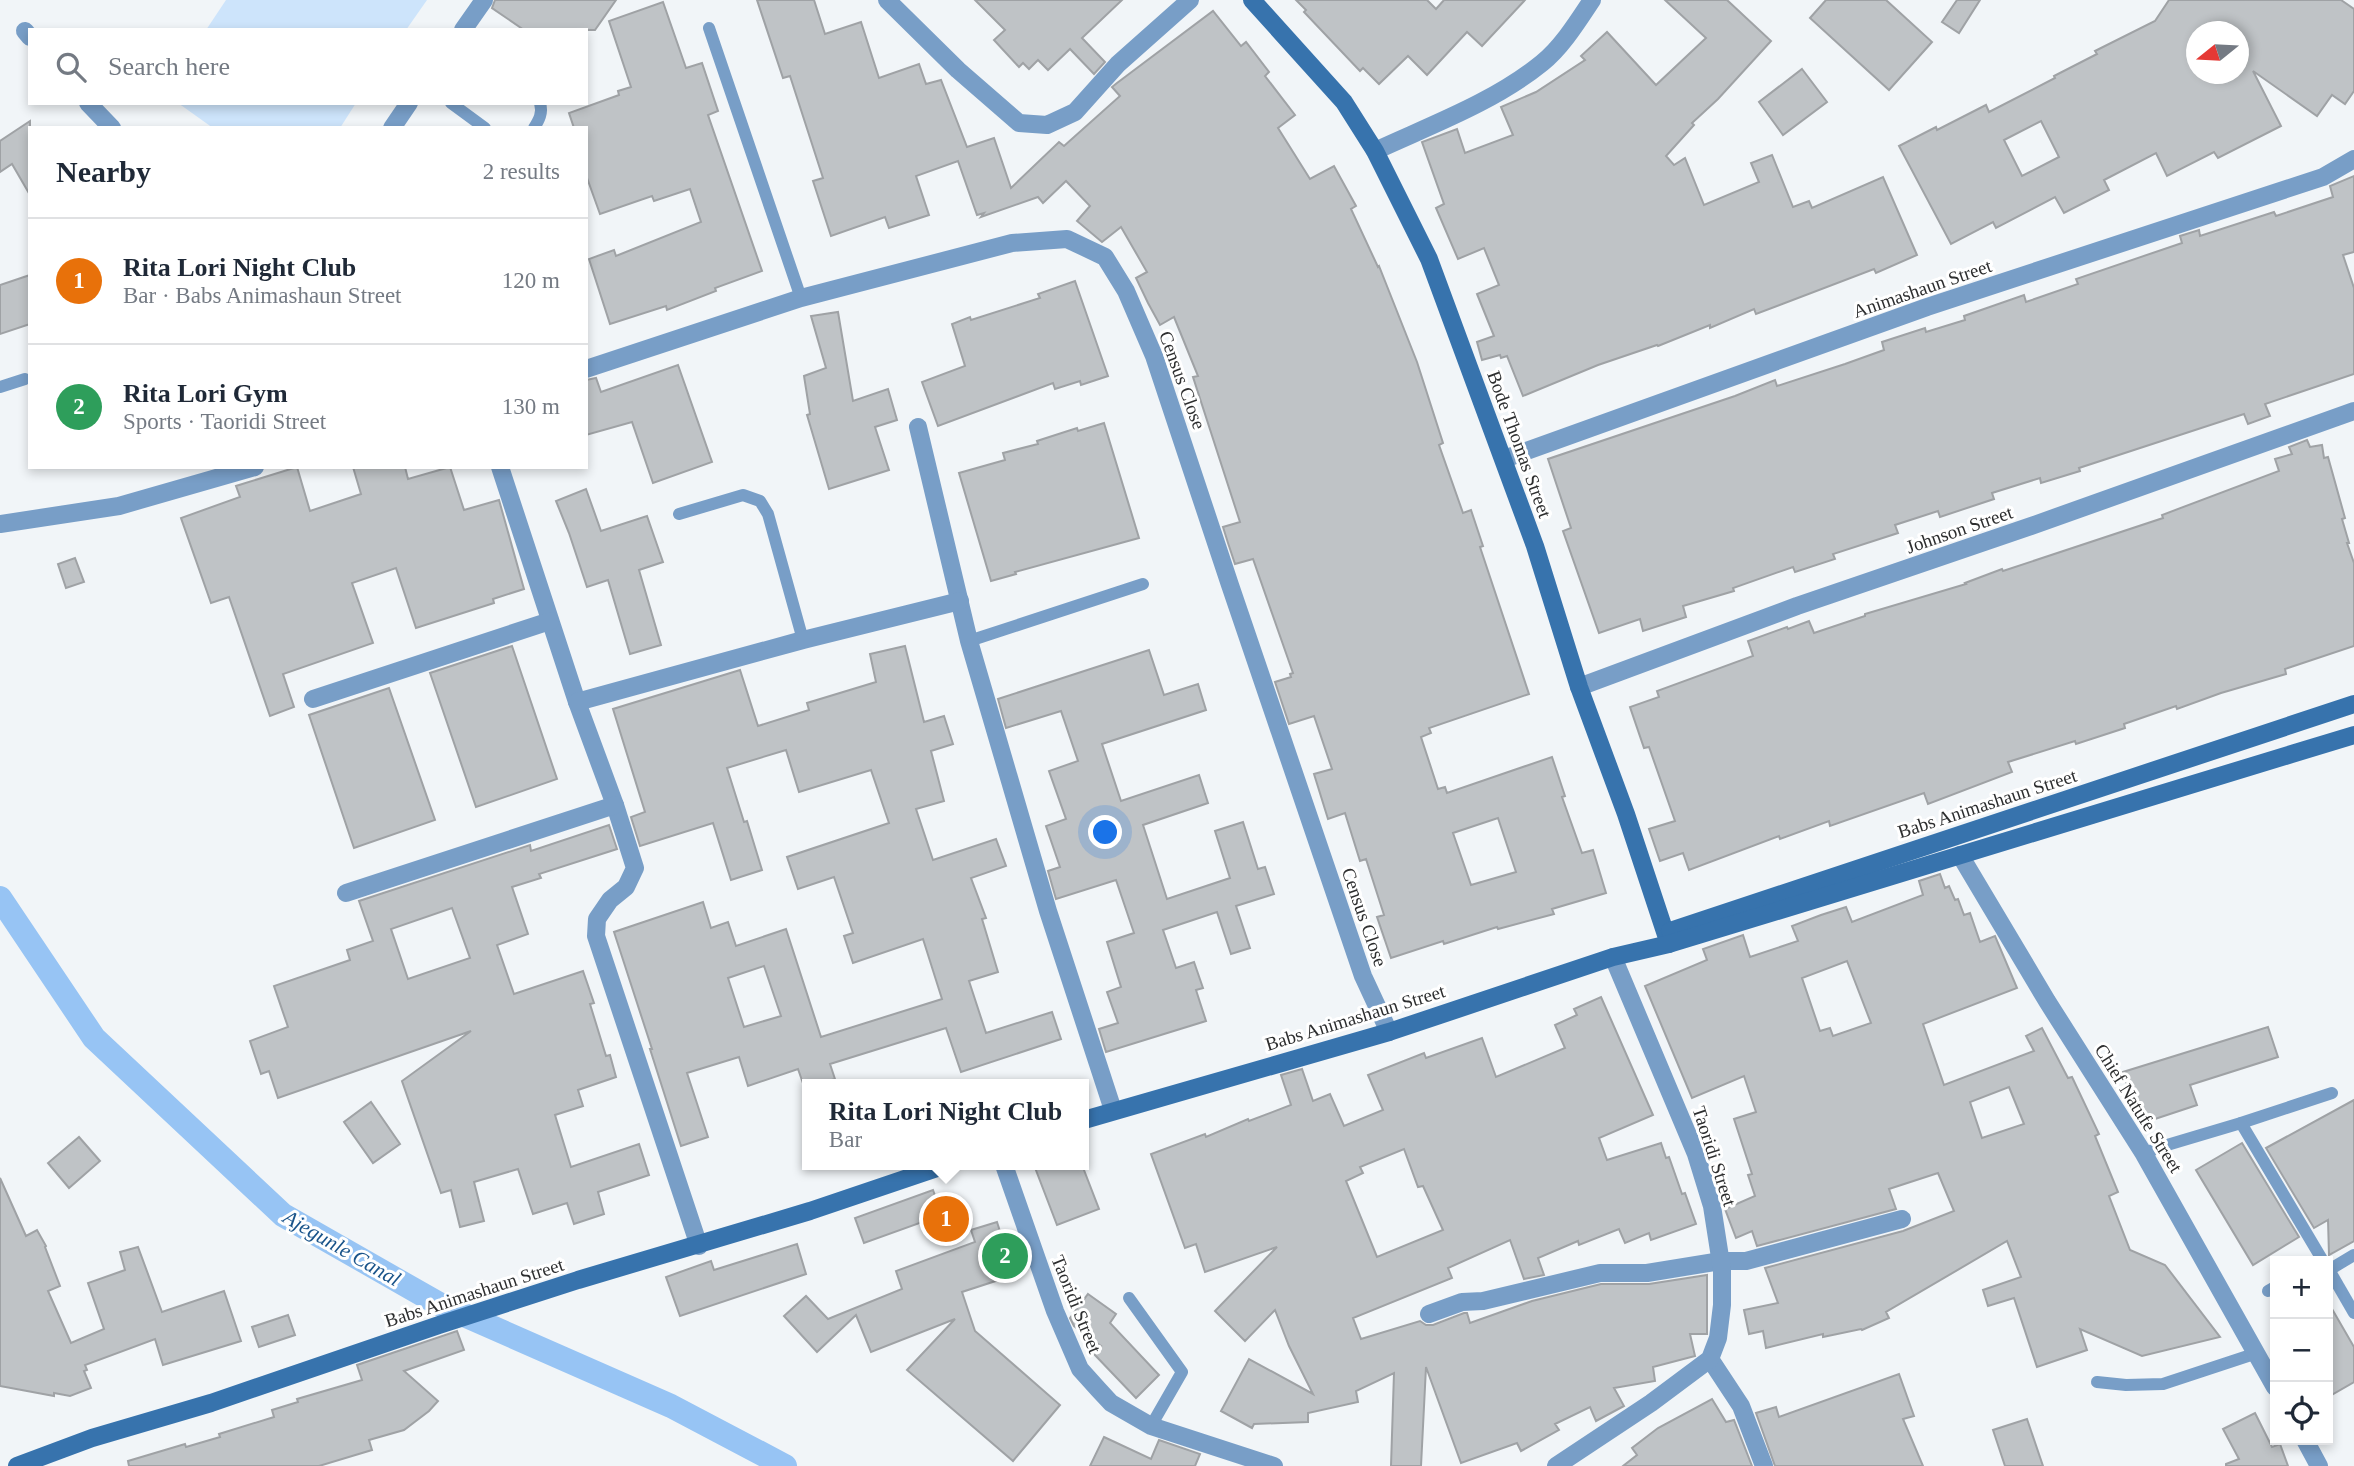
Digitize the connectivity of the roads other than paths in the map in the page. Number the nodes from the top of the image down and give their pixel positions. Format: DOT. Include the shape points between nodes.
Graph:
graph roads {
  1 [pos="484,0"];
  2 [pos="887,0"];
  3 [pos="1190,0"];
  4 [pos="1252,0"];
  5 [pos="1592,0"];
  6 [pos="464,28"];
  7 [pos="709,28"];
  8 [pos="90,105"];
  9 [pos="408,105"];
  10 [pos="454,105"];
  11 [pos="541,105"];
  12 [pos="110,126"];
  13 [pos="392,126"];
  14 [pos="482,126"];
  15 [pos="535,126"];
  16 [pos="1375,151"];
  17 [pos="2354,159"];
  18 [pos="801,298"];
  19 [pos="588,368"];
  20 [pos="25,379"];
  21 [pos="0,387"];
  22 [pos="2354,411"];
  23 [pos="918,427"];
  24 [pos="1504,459"];
  25 [pos="248,469"];
  26 [pos="501,469"];
  27 [pos="680,514"];
  28 [pos="2,521"];
  29 [pos="1143,584"];
  30 [pos="960,601"];
  31 [pos="550,621"];
  32 [pos="803,640"];
  33 [pos="970,641"];
  34 [pos="1579,687"];
  35 [pos="313,699"];
  36 [pos="577,702"];
  37 [pos="2354,704"];
  38 [pos="2354,735"];
  39 [pos="615,805"];
  40 [pos="1960,855"];
  41 [pos="346,893"];
  42 [pos="1668,938"];
  43 [pos="1613,957"];
  44 [pos="1390,1032"];
  45 [pos="2332,1093"];
  46 [pos="1113,1110"];
  47 [pos="1089,1118"];
  48 [pos="2241,1123"];
  49 [pos="2144,1154"];
  50 [pos="931,1170"];
  51 [pos="1006,1170"];
  52 [pos="1902,1219"];
  53 [pos="699,1246"];
  54 [pos="2354,1255"];
  55 [pos="2320,1256"];
  56 [pos="1721,1261"];
  57 [pos="2333,1262"];
  58 [pos="2333,1278"];
  59 [pos="1129,1298"];
  60 [pos="2354,1313"];
  61 [pos="1429,1314"];
  62 [pos="2256,1353"];
  63 [pos="1710,1359"];
  64 [pos="2097,1382"];
  65 [pos="2272,1382"];
  66 [pos="1151,1426"];
  67 [pos="2308,1445"];
  68 [pos="17,1466"];
  69 [pos="1275,1466"];
  70 [pos="1556,1466"];
  71 [pos="1764,1466"];
  72 [pos="2319,1466"];
  1 -- 6 [label="street"];
  2 -- 3 [label="street" via="1020,123 1047,125 1074,112 1118,64"];
  4 -- 16 [label="main road, Bode Thomas Street" via="1344,102"];
  5 -- 16 [label="street" via="1544,62 1517,81"];
  7 -- 18 [label="lane"];
  8 -- 12 [label="street"];
  9 -- 13 [label="street"];
  10 -- 14 [label="lane"];
  11 -- 15 [label="lane"];
  16 -- 24 [label="main road, Bode Thomas Street" via="1429,259"];
  17 -- 24 [label="street, Animashaun Street" via="2323,177 1927,307"];
  18 -- 19 [label="street, Census Close"];
  18 -- 44 [label="street, Census Close" via="1012,243 1067,239 1105,257 1126,291 1154,356 1363,976"];
  20 -- 21 [label="lane"];
  22 -- 34 [label="street, Johnson Street"];
  23 -- 30 [label="street"];
  24 -- 34 [label="main road, Bode Thomas Street"];
  25 -- 28 [label="street" via="119,506"];
  26 -- 31 [label="street"];
  27 -- 32 [label="lane" via="743,495 760,501 768,514"];
  29 -- 33 [label="lane"];
  30 -- 32 [label="street"];
  30 -- 33 [label="street"];
  31 -- 35 [label="street"];
  31 -- 36 [label="street"];
  32 -- 36 [label="street"];
  33 -- 46 [label="street" via="1048,911"];
  34 -- 42 [label="main road, Bode Thomas Street"];
  36 -- 39 [label="street"];
  37 -- 42 [label="main road, Babs Animashaun Street"];
  38 -- 40 [label="main road, Babs Animashaun Street"];
  39 -- 41 [label="street"];
  39 -- 53 [label="street" via="635,868 626,887 597,919 596,936"];
  40 -- 42 [label="main road, Babs Animashaun Street"];
  40 -- 49 [label="street, Chief Natufe Street"];
  42 -- 43 [label="main road, Babs Animashaun Street"];
  43 -- 44 [label="main road, Babs Animashaun Street"];
  43 -- 56 [label="street, Taoridi Street" via="1696,1154 1712,1206"];
  44 -- 46 [label="main road, Babs Animashaun Street"];
  45 -- 48 [label="lane"];
  46 -- 47 [label="main road, Babs Animashaun Street"];
  48 -- 49 [label="lane"];
  48 -- 55 [label="lane"];
  49 -- 62 [label="street, Chief Natufe Street"];
  50 -- 53 [label="main road, Babs Animashaun Street"];
  51 -- 66 [label="street, Taoridi Street" via="1080,1369 1111,1403"];
  52 -- 56 [label="street" via="1746,1261"];
  53 -- 68 [label="main road, Babs Animashaun Street" via="400,1337"];
  54 -- 57 [label="lane"];
  56 -- 61 [label="street" via="1647,1273 1600,1273 1462,1302"];
  56 -- 63 [label="street, Taoridi Street" via="1722,1304"];
  58 -- 60 [label="lane"];
  59 -- 66 [label="lane" via="1182,1372"];
  62 -- 64 [label="lane" via="2163,1384"];
  62 -- 65 [label="street, Chief Natufe Street"];
  63 -- 70 [label="street"];
  63 -- 71 [label="street" via="1741,1406"];
  66 -- 69 [label="street, Taoridi Street"];
  67 -- 72 [label="street"];
}
